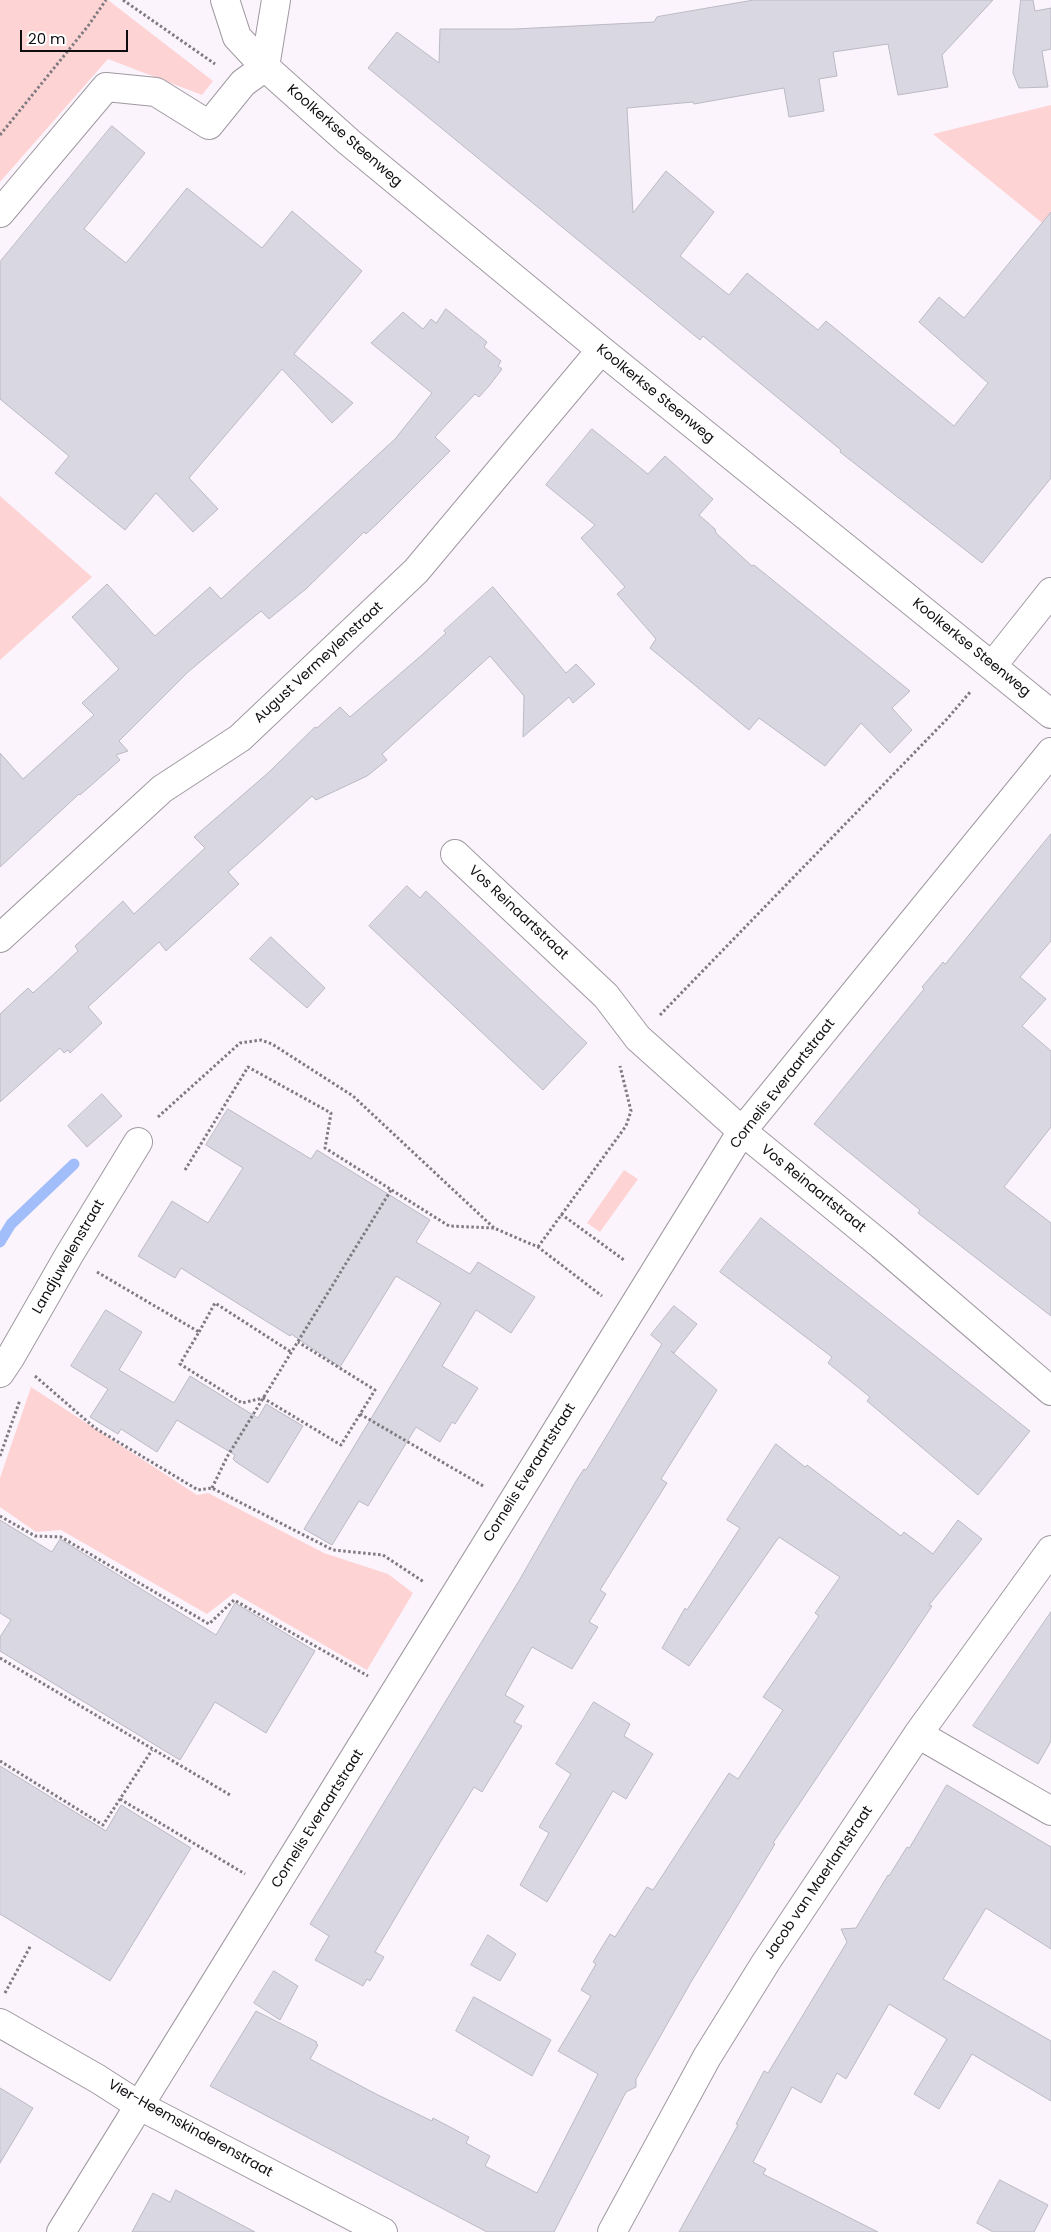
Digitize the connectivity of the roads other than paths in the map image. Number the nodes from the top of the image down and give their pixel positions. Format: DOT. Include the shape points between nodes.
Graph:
graph roads {
  1 [pos="225,0"];
  2 [pos="276,0"];
  3 [pos="265,67"];
  4 [pos="0,213"];
  5 [pos="601,350"];
  6 [pos="1051,592"];
  7 [pos="993,666"];
  8 [pos="1051,714"];
  9 [pos="1051,752"];
  10 [pos="455,854"];
  11 [pos="0,938"];
  12 [pos="742,1131"];
  13 [pos="138,1142"];
  14 [pos="5,1366"];
  15 [pos="1051,1391"];
  16 [pos="1051,1550"];
  17 [pos="918,1734"];
  18 [pos="1051,1812"];
  19 [pos="0,2023"];
  20 [pos="140,2106"];
  21 [pos="61,2232"];
  22 [pos="383,2232"];
  23 [pos="612,2232"];
  1 -- 3 [label="street, Koolkerkse Steenweg" via="237,37"];
  2 -- 3 [label="street"];
  3 -- 4 [label="street" via="243,83 209,125 156,92 106,87"];
  3 -- 5 [label="street, Koolkerkse Steenweg" via="349,142"];
  5 -- 7 [label="street, Koolkerkse Steenweg"];
  5 -- 11 [label="street, August Vermeylenstraat" via="416,571 240,738 162,789"];
  6 -- 7 [label="street"];
  7 -- 8 [label="street, Koolkerkse Steenweg"];
  9 -- 12 [label="street, Cornelis Everaartstraat"];
  10 -- 12 [label="street, Vos Reinaartstraat" via="606,996 638,1038"];
  12 -- 15 [label="street, Vos Reinaartstraat"];
  12 -- 20 [label="street, Cornelis Everaartstraat"];
  13 -- 14 [label="street, Landjuwelenstraat"];
  16 -- 17 [label="street, Jacob van Maerlantstraat"];
  17 -- 18 [label="street"];
  17 -- 23 [label="street, Jacob van Maerlantstraat" via="722,2033"];
  19 -- 20 [label="street, Vier-Heemskinderenstraat"];
  20 -- 21 [label="street, Cornelis Everaartstraat"];
  20 -- 22 [label="street, Vier-Heemskinderenstraat"];
}
